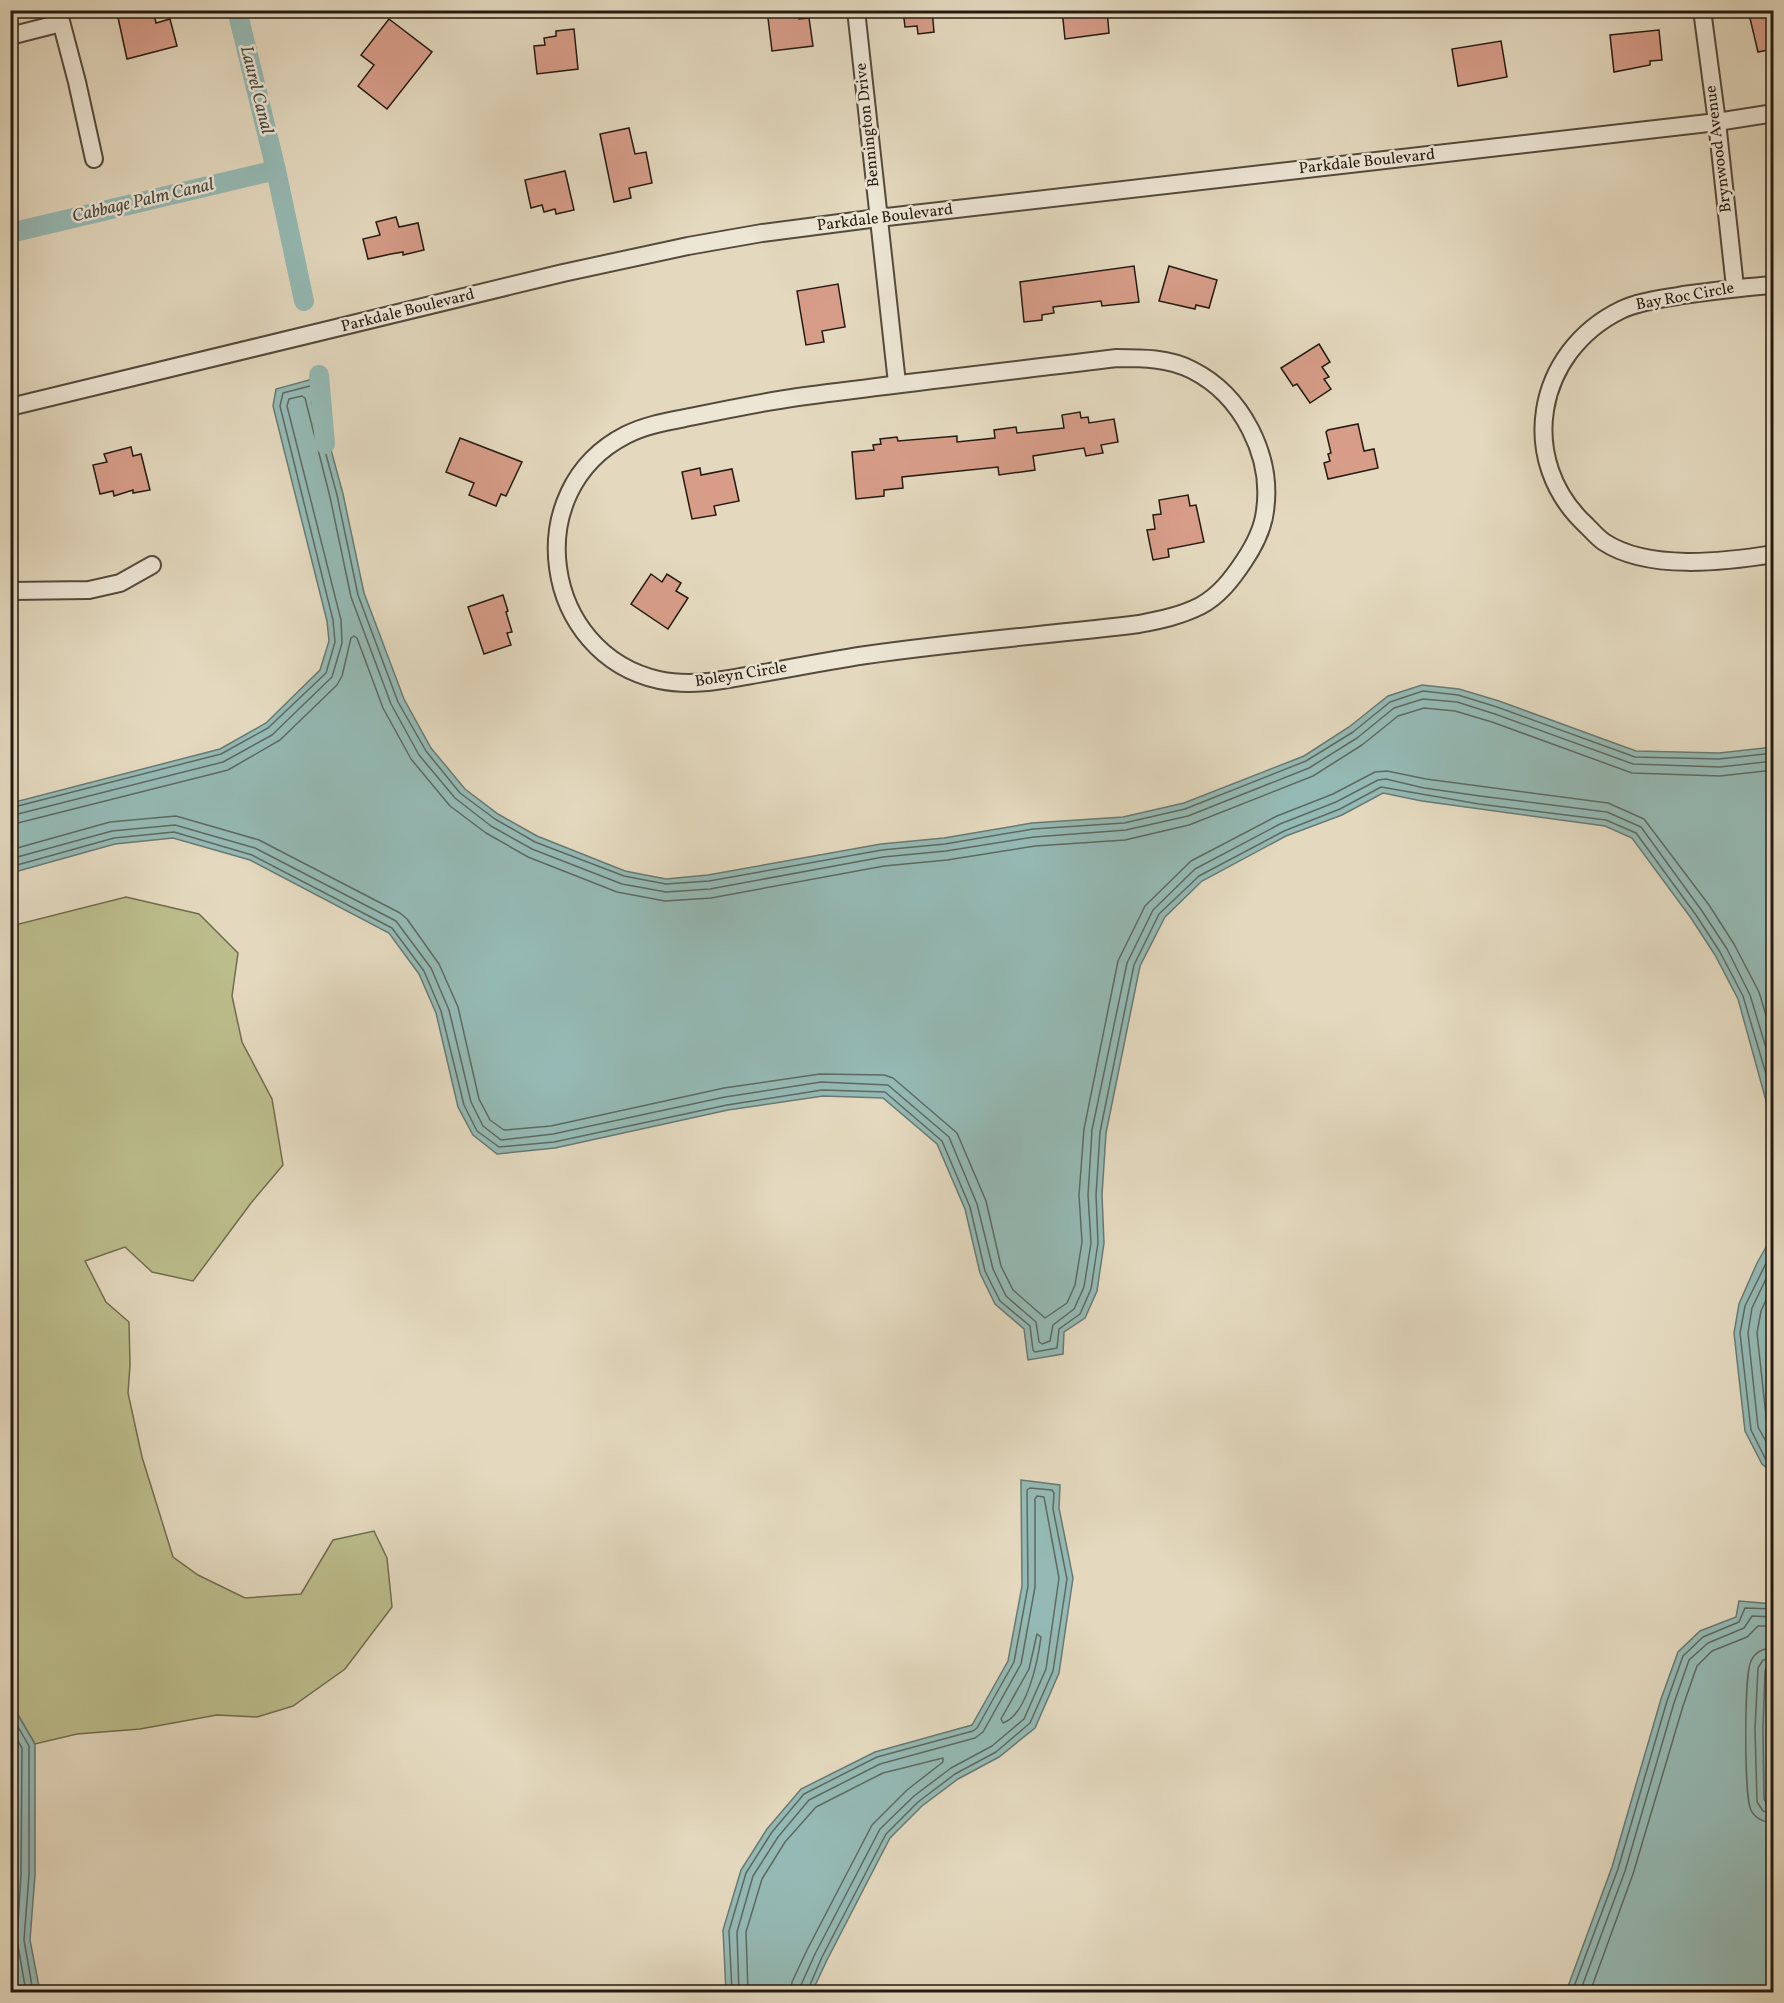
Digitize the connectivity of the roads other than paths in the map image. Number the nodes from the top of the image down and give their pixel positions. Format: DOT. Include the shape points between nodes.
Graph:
graph roads {
  1 [pos="856,10"];
  2 [pos="1702,10"];
  3 [pos="60,17"];
  4 [pos="10,36"];
  5 [pos="1773,113"];
  6 [pos="1717,122"];
  7 [pos="94,159"];
  8 [pos="878,218"];
  9 [pos="1773,285"];
  10 [pos="1735,287"];
  11 [pos="897,384"];
  12 [pos="10,407"];
  13 [pos="1773,554"];
  14 [pos="152,565"];
  15 [pos="10,591"];
  1 -- 8 [label="street, Bennington Drive"];
  2 -- 6 [label="street, Brynwood Avenue"];
  3 -- 4 [label="street"];
  3 -- 7 [label="street"];
  5 -- 6 [label="street, Parkdale Boulevard"];
  6 -- 8 [label="street, Parkdale Boulevard"];
  6 -- 10 [label="street, Brynwood Avenue"];
  8 -- 11 [label="street, Bennington Drive"];
  8 -- 12 [label="street, Parkdale Boulevard" via="688,246"];
  9 -- 10 [label="street, Bay Roc Circle"];
  10 -- 13 [label="street, Bay Roc Circle" via="1653,300 1622,309 1596,325 1557,370 1546,401 1544,445 1559,492 1575,515 1604,542 1624,551 1674,562"];
  11 -- 11 [label="street, Boleyn Circle" via="756,403 649,425 606,448 570,491 556,548 562,591 586,636 631,672 660,680 707,683 867,655 1139,624 1173,617 1217,594 1233,578 1260,532 1267,486 1255,439 1230,399 1191,370 1166,361 1117,358"];
  14 -- 15 [label="street" via="120,583 89,590"];
}
